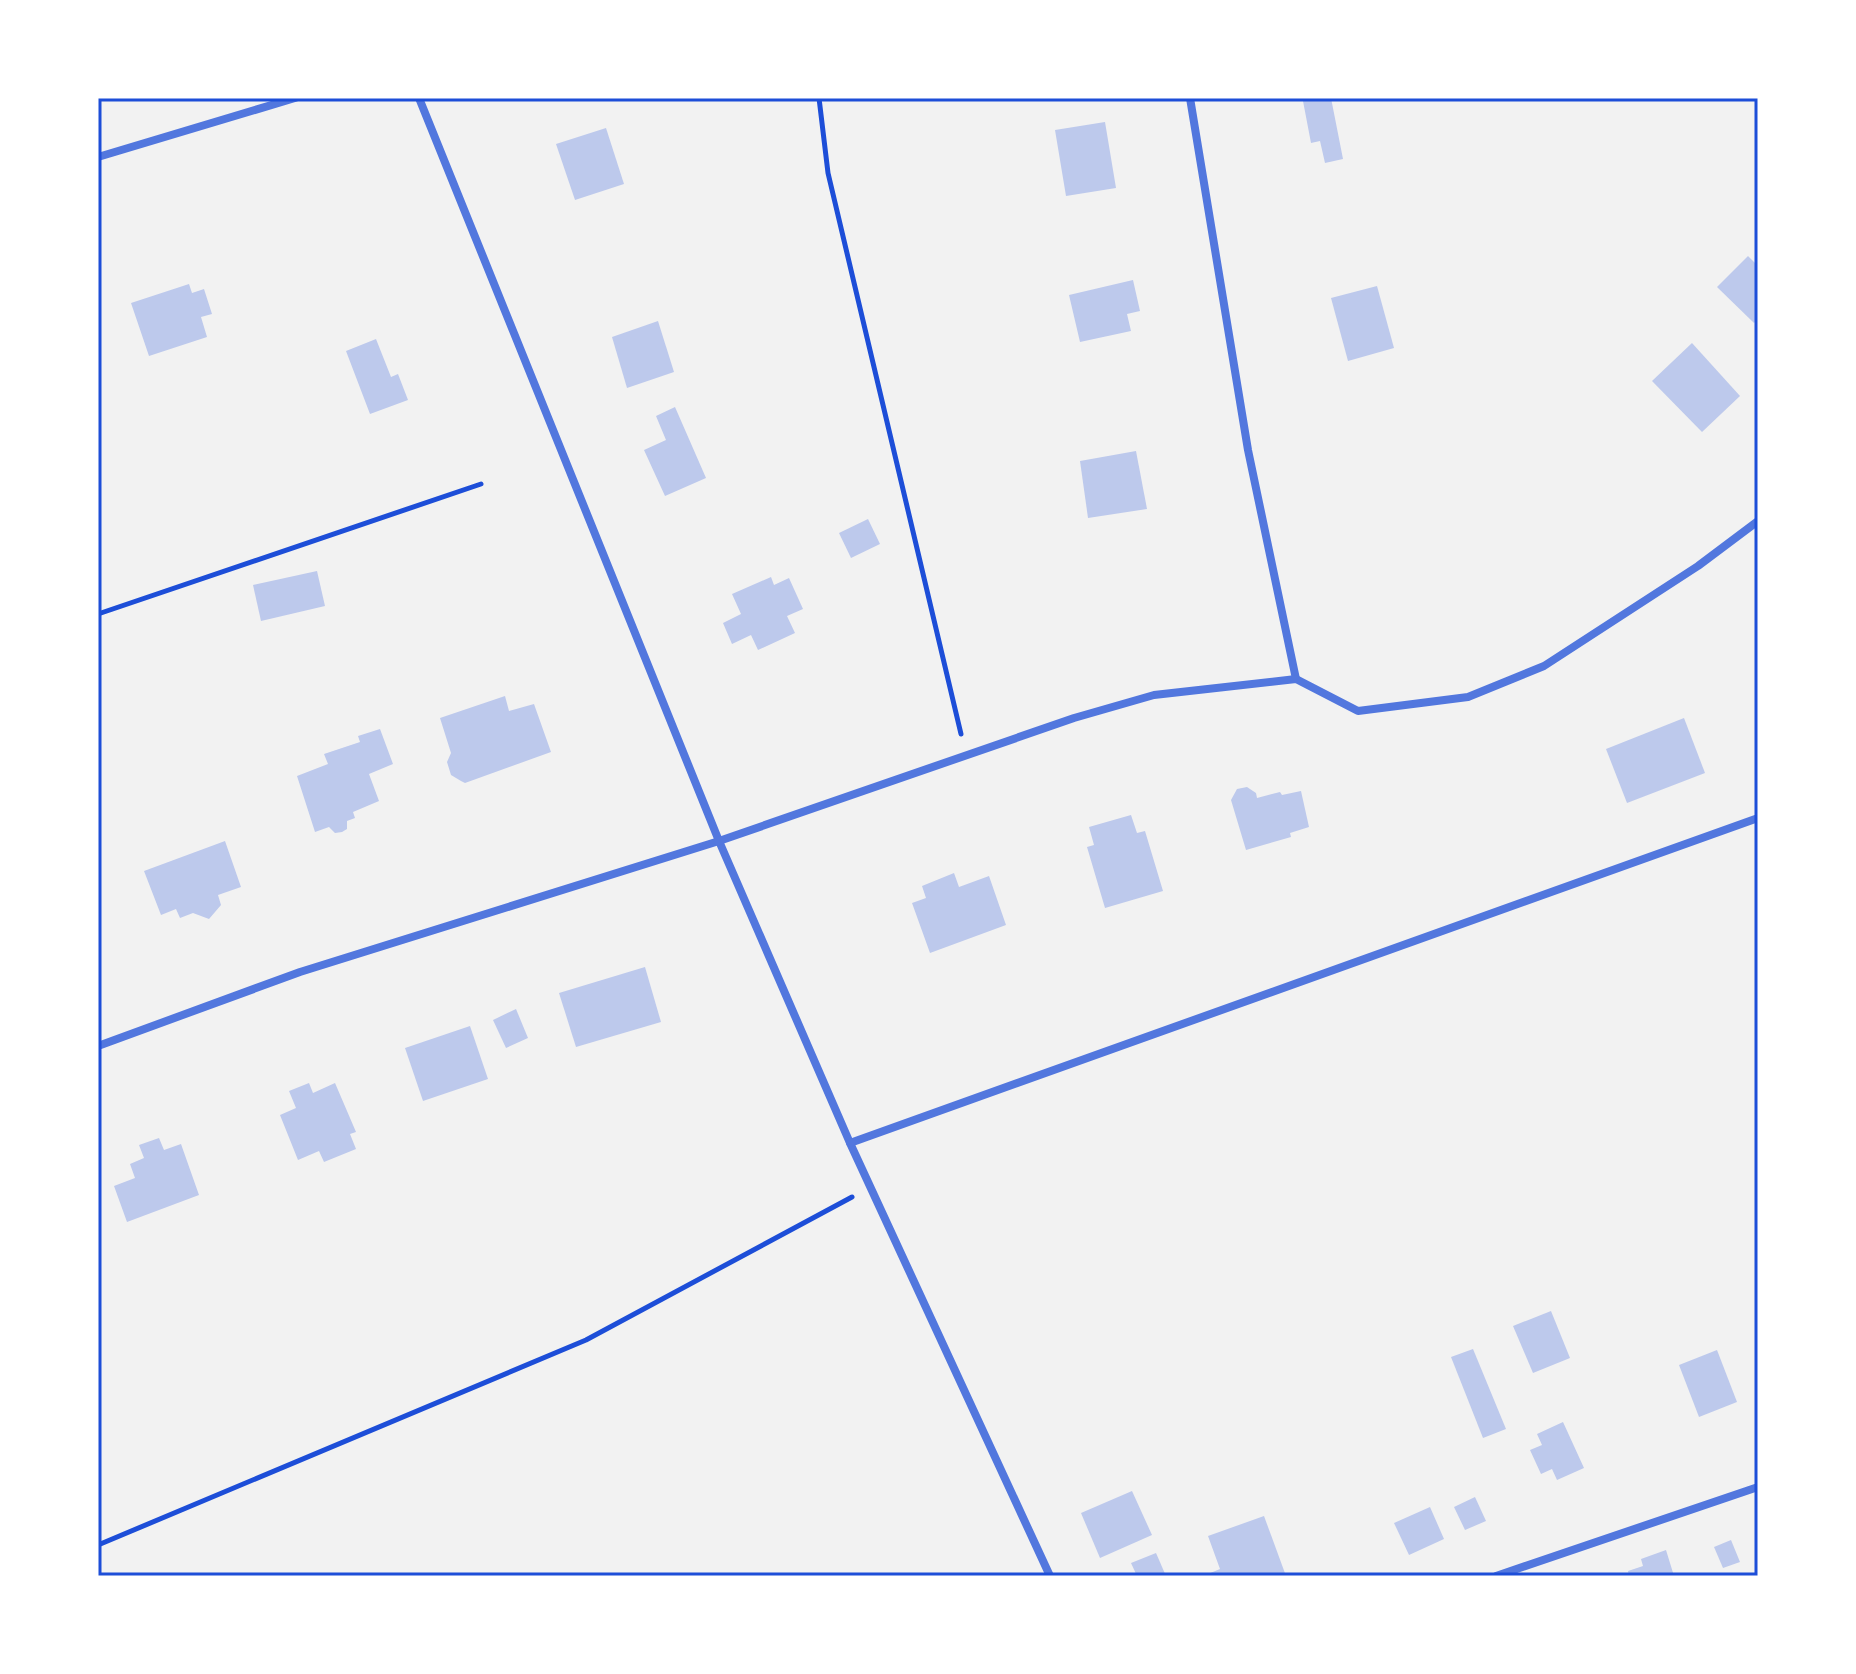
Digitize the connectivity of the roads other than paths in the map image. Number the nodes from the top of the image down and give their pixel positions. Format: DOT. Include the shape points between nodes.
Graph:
graph roads {
  1 [pos="295,98"];
  2 [pos="419,98"];
  3 [pos="1190,98"];
  4 [pos="98,157"];
  5 [pos="1758,521"];
  6 [pos="1296,679"];
  7 [pos="1758,818"];
  8 [pos="719,841"];
  9 [pos="98,1046"];
  10 [pos="850,1143"];
  11 [pos="1758,1487"];
  12 [pos="1050,1576"];
  13 [pos="1496,1576"];
  1 -- 4 [label="street"];
  2 -- 8 [label="street"];
  3 -- 6 [label="street" via="1248,450"];
  5 -- 6 [label="street" via="1544,666 1468,697 1358,711"];
  6 -- 8 [label="street" via="1154,695"];
  7 -- 10 [label="street"];
  8 -- 9 [label="street" via="300,972"];
  8 -- 10 [label="street"];
  10 -- 12 [label="street"];
  11 -- 13 [label="street"];
}
